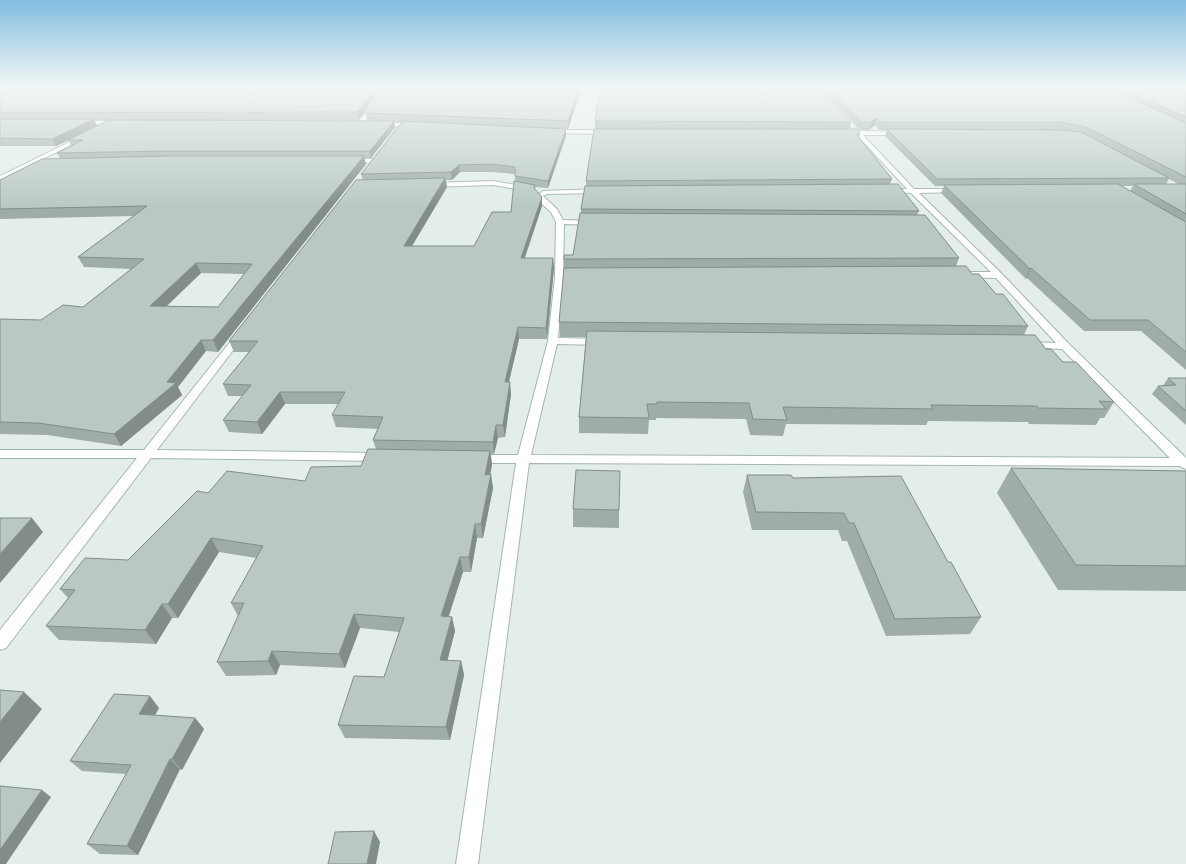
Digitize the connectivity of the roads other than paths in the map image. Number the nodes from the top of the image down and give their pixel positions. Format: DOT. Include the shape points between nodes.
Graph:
graph roads {
  1 [pos="103,127"];
  2 [pos="403,127"];
  3 [pos="852,127"];
  4 [pos="98,130"];
  5 [pos="539,131"];
  6 [pos="616,132"];
  7 [pos="91,133"];
  8 [pos="835,133"];
  9 [pos="858,133"];
  10 [pos="905,133"];
  11 [pos="388,142"];
  12 [pos="343,161"];
  13 [pos="28,164"];
  14 [pos="44,164"];
  15 [pos="365,173"];
  16 [pos="0,178"];
  17 [pos="421,185"];
  18 [pos="968,190"];
  19 [pos="605,191"];
  20 [pos="881,191"];
  21 [pos="913,191"];
  22 [pos="545,192"];
  23 [pos="560,222"];
  24 [pos="599,223"];
  25 [pos="958,275"];
  26 [pos="998,275"];
  27 [pos="245,328"];
  28 [pos="553,342"];
  29 [pos="616,342"];
  30 [pos="1018,345"];
  31 [pos="1065,346"];
  32 [pos="0,454"];
  33 [pos="148,454"];
  34 [pos="395,458"];
  35 [pos="459,459"];
  36 [pos="523,460"];
  37 [pos="1185,463"];
  38 [pos="0,643"];
  39 [pos="467,864"];
  1 -- 4 [label="street"];
  2 -- 11 [label="street"];
  3 -- 9 [label="street"];
  5 -- 6 [label="street"];
  7 -- 13 [label="street"];
  8 -- 9 [label="street"];
  9 -- 10 [label="street"];
  9 -- 21 [label="street"];
  12 -- 15 [label="street" via="376,158"];
  13 -- 14 [label="street"];
  13 -- 16 [label="street"];
  17 -- 22 [label="street" via="493,183"];
  18 -- 21 [label="street"];
  19 -- 22 [label="street"];
  20 -- 21 [label="street"];
  21 -- 26 [label="street" via="942,224"];
  22 -- 23 [label="street" via="539,199 554,211"];
  23 -- 24 [label="street"];
  23 -- 28 [label="street" via="563,277"];
  25 -- 26 [label="street"];
  26 -- 31 [label="street"];
  27 -- 33 [label="street"];
  28 -- 29 [label="street"];
  28 -- 36 [label="street"];
  30 -- 31 [label="street"];
  31 -- 37 [label="street"];
  32 -- 33 [label="street"];
  33 -- 34 [label="street"];
  33 -- 38 [label="street"];
  35 -- 36 [label="street"];
  36 -- 37 [label="street"];
  36 -- 39 [label="street"];
}
